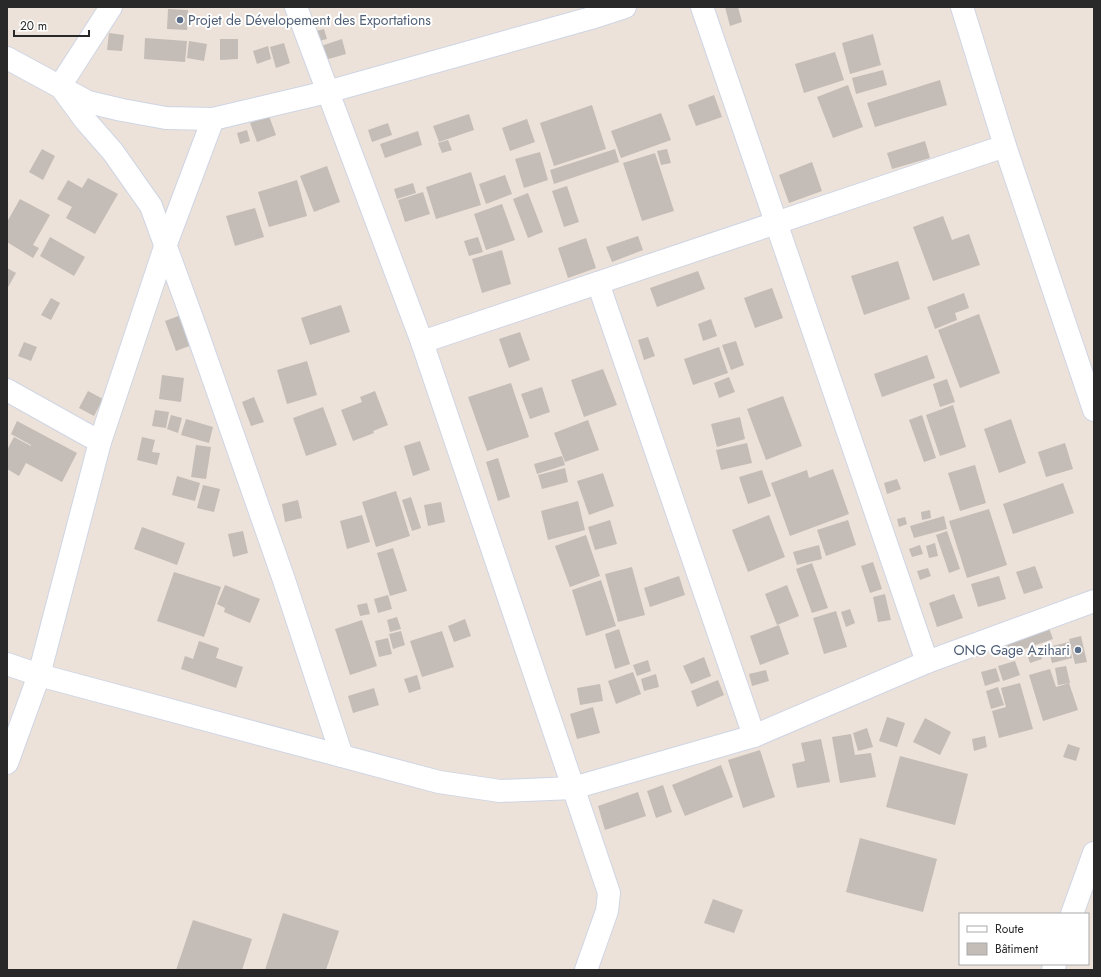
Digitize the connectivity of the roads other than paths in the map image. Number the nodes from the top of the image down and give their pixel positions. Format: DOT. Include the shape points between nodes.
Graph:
graph roads {
  1 [pos="111,7"];
  2 [pos="296,7"];
  3 [pos="625,7"];
  4 [pos="702,7"];
  5 [pos="962,7"];
  6 [pos="589,12"];
  7 [pos="7,58"];
  8 [pos="60,86"];
  9 [pos="327,92"];
  10 [pos="213,119"];
  11 [pos="1006,146"];
  12 [pos="776,223"];
  13 [pos="166,244"];
  14 [pos="598,283"];
  15 [pos="422,342"];
  16 [pos="7,390"];
  17 [pos="1094,410"];
  18 [pos="100,442"];
  19 [pos="1094,601"];
  20 [pos="927,662"];
  21 [pos="7,664"];
  22 [pos="39,675"];
  23 [pos="754,736"];
  24 [pos="342,756"];
  25 [pos="7,763"];
  26 [pos="573,788"];
  27 [pos="1094,853"];
  28 [pos="1072,913"];
  29 [pos="586,970"];
  1 -- 8 [label="street"];
  2 -- 9 [label="street"];
  3 -- 6 [label="street"];
  4 -- 12 [label="street"];
  5 -- 11 [label="street"];
  6 -- 9 [label="street"];
  7 -- 8 [label="street"];
  8 -- 10 [label="street" via="88,102 122,110 166,118"];
  8 -- 13 [label="street" via="136,183 151,206"];
  9 -- 10 [label="street"];
  9 -- 15 [label="street"];
  10 -- 13 [label="street"];
  11 -- 12 [label="street"];
  11 -- 17 [label="street"];
  12 -- 14 [label="street"];
  12 -- 20 [label="street"];
  13 -- 18 [label="street"];
  13 -- 24 [label="street" via="284,580"];
  14 -- 15 [label="street"];
  14 -- 23 [label="street"];
  15 -- 26 [label="street"];
  16 -- 18 [label="street"];
  18 -- 22 [label="street"];
  19 -- 20 [label="street"];
  20 -- 23 [label="street"];
  21 -- 22 [label="street"];
  22 -- 24 [label="street"];
  22 -- 25 [label="street"];
  23 -- 26 [label="street"];
  24 -- 26 [label="street" via="439,782 500,791"];
  26 -- 29 [label="street" via="609,893 607,911"];
  27 -- 28 [label="street"];
}
